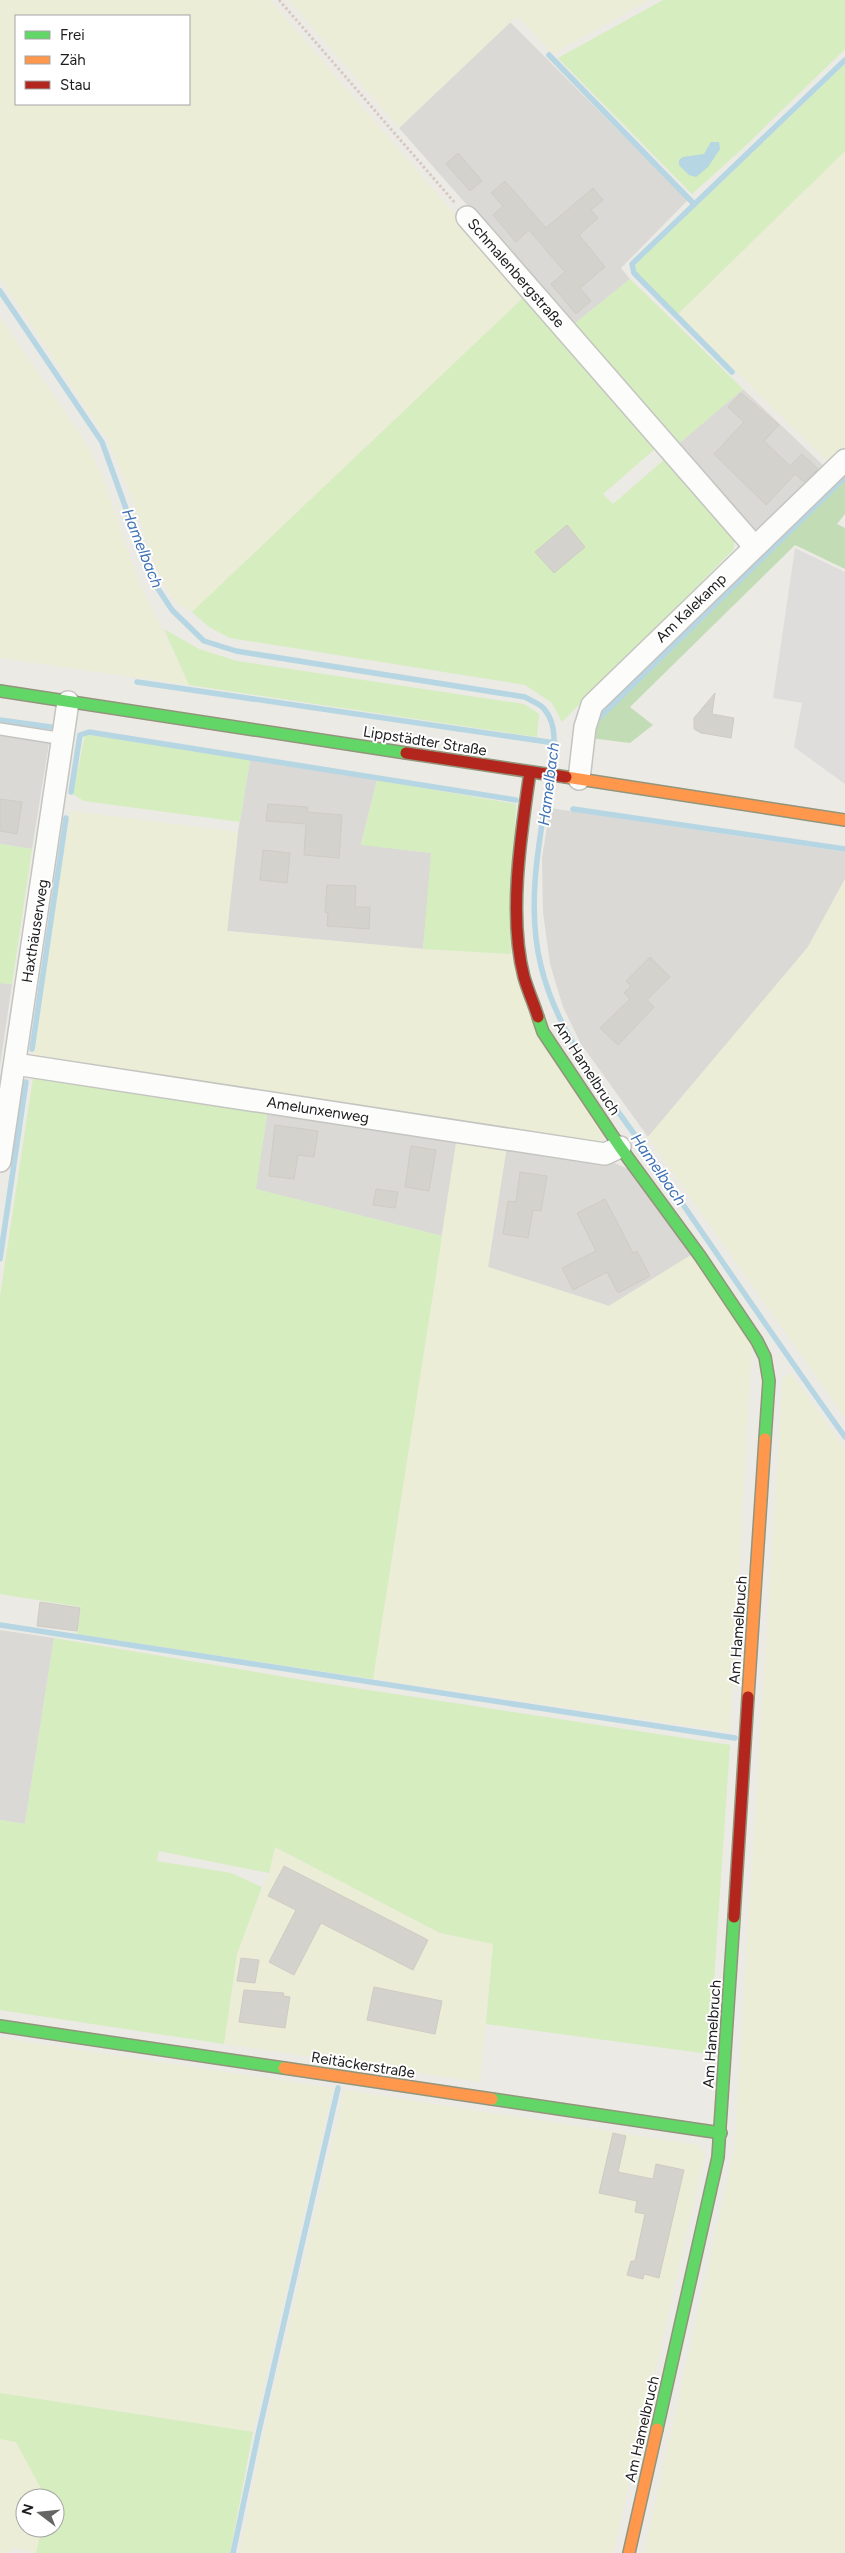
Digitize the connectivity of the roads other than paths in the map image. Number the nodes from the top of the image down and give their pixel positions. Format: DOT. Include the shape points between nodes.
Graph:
graph roads {
  1 [pos="466,216"];
  2 [pos="845,460"];
  3 [pos="754,546"];
  4 [pos="0,691"];
  5 [pos="68,702"];
  6 [pos="0,729"];
  7 [pos="64,739"];
  8 [pos="532,772"];
  9 [pos="572,778"];
  10 [pos="845,820"];
  11 [pos="15,1064"];
  12 [pos="620,1147"];
  13 [pos="0,1161"];
  14 [pos="0,2026"];
  15 [pos="721,2134"];
  16 [pos="629,2553"];
  1 -- 3 [label="street, Schmalenbergstraße"];
  2 -- 3 [label="street, Am Kalekamp"];
  3 -- 9 [label="street, Am Kalekamp" via="592,705"];
  4 -- 5 [label="street, Lippstädter Straße"];
  5 -- 7 [label="street, Haxthäuserweg"];
  5 -- 8 [label="street, Lippstädter Straße"];
  6 -- 7 [label="lane"];
  7 -- 11 [label="street, Haxthäuserweg"];
  8 -- 9 [label="street, Lippstädter Straße"];
  8 -- 12 [label="street, Am Hamelbruch" via="519,852 516,899 524,976 543,1032"];
  9 -- 10 [label="street, Lippstädter Straße"];
  11 -- 12 [label="street, Amelunxenweg" via="605,1154"];
  11 -- 13 [label="street, Haxthäuserweg"];
  12 -- 15 [label="street, Am Hamelbruch" via="700,1256 756,1341 765,1356 769,1381"];
  14 -- 15 [label="street, Reitäckerstraße"];
  15 -- 16 [label="street, Am Hamelbruch"];
}
